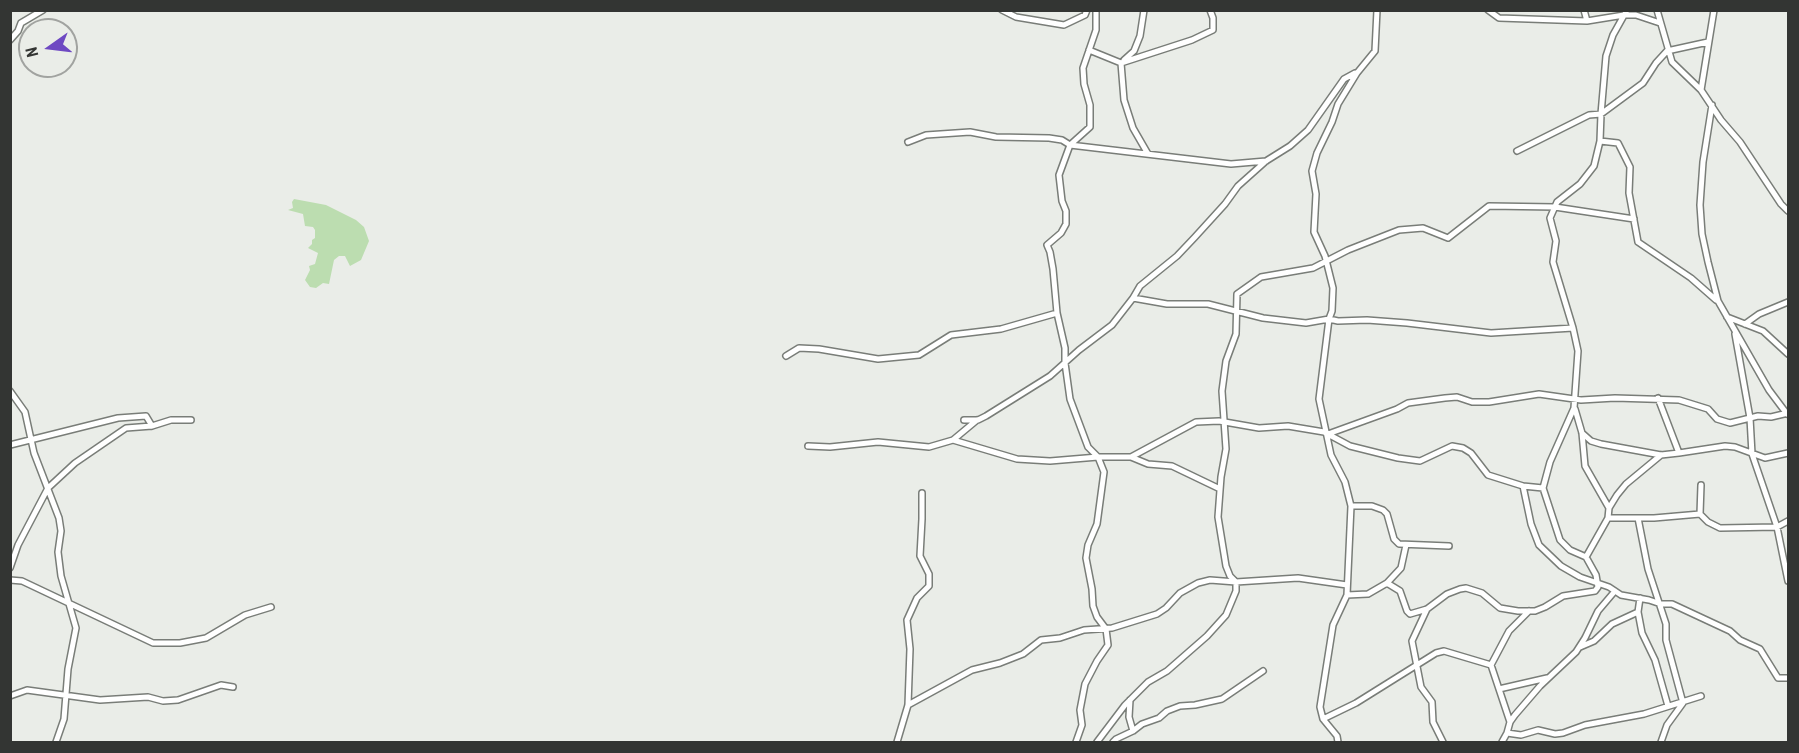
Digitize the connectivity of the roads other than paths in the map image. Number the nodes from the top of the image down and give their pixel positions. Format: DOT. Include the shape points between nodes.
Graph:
graph roads {
  1 [pos="43,10"];
  2 [pos="1002,10"];
  3 [pos="1088,10"];
  4 [pos="1096,10"];
  5 [pos="1144,10"];
  6 [pos="1210,10"];
  7 [pos="1377,10"];
  8 [pos="1488,10"];
  9 [pos="1584,10"];
  10 [pos="1657,10"];
  11 [pos="1714,10"];
  12 [pos="1626,13"];
  13 [pos="1587,21"];
  14 [pos="1660,23"];
  15 [pos="10,40"];
  16 [pos="1708,42"];
  17 [pos="1089,50"];
  18 [pos="1667,51"];
  19 [pos="1121,63"];
  20 [pos="1357,73"];
  21 [pos="1701,90"];
  22 [pos="1712,105"];
  23 [pos="1600,114"];
  24 [pos="1600,141"];
  25 [pos="908,142"];
  26 [pos="1070,145"];
  27 [pos="1517,151"];
  28 [pos="1148,154"];
  29 [pos="1266,161"];
  30 [pos="1555,207"];
  31 [pos="1788,211"];
  32 [pos="1634,219"];
  33 [pos="1327,261"];
  34 [pos="1133,298"];
  35 [pos="1718,301"];
  36 [pos="1788,302"];
  37 [pos="1236,311"];
  38 [pos="1057,313"];
  39 [pos="1727,317"];
  40 [pos="1329,319"];
  41 [pos="1745,324"];
  42 [pos="1573,328"];
  43 [pos="1734,329"];
  44 [pos="1788,354"];
  45 [pos="786,356"];
  46 [pos="1065,363"];
  47 [pos="10,391"];
  48 [pos="1658,398"];
  49 [pos="1576,399"];
  50 [pos="1574,408"];
  51 [pos="1788,414"];
  52 [pos="1750,418"];
  53 [pos="191,420"];
  54 [pos="964,420"];
  55 [pos="978,420"];
  56 [pos="1225,422"];
  57 [pos="152,426"];
  58 [pos="1582,433"];
  59 [pos="1328,434"];
  60 [pos="31,440"];
  61 [pos="953,440"];
  62 [pos="10,445"];
  63 [pos="808,446"];
  64 [pos="1679,453"];
  65 [pos="1788,453"];
  66 [pos="1752,454"];
  67 [pos="1661,455"];
  68 [pos="1098,457"];
  69 [pos="1131,457"];
  70 [pos="1701,485"];
  71 [pos="1523,486"];
  72 [pos="48,488"];
  73 [pos="1543,488"];
  74 [pos="1220,489"];
  75 [pos="922,494"];
  76 [pos="1351,506"];
  77 [pos="1609,508"];
  78 [pos="1700,514"];
  79 [pos="1608,518"];
  80 [pos="1638,518"];
  81 [pos="1788,521"];
  82 [pos="1777,528"];
  83 [pos="1406,545"];
  84 [pos="1449,546"];
  85 [pos="1586,557"];
  86 [pos="10,568"];
  87 [pos="10,580"];
  88 [pos="1788,581"];
  89 [pos="1236,582"];
  90 [pos="1597,582"];
  91 [pos="1387,583"];
  92 [pos="1347,585"];
  93 [pos="1615,591"];
  94 [pos="1347,596"];
  95 [pos="1640,598"];
  96 [pos="67,603"];
  97 [pos="1660,604"];
  98 [pos="271,607"];
  99 [pos="1427,609"];
  100 [pos="1529,611"];
  101 [pos="1638,612"];
  102 [pos="1106,629"];
  103 [pos="1579,647"];
  104 [pos="1491,665"];
  105 [pos="1417,666"];
  106 [pos="1263,671"];
  107 [pos="1549,678"];
  108 [pos="1788,678"];
  109 [pos="233,687"];
  110 [pos="1498,689"];
  111 [pos="67,695"];
  112 [pos="10,696"];
  113 [pos="1701,696"];
  114 [pos="1130,700"];
  115 [pos="1683,703"];
  116 [pos="908,705"];
  117 [pos="1668,706"];
  118 [pos="1323,719"];
  119 [pos="1510,722"];
  120 [pos="1134,731"];
  121 [pos="1507,733"];
  122 [pos="56,742"];
  123 [pos="897,742"];
  124 [pos="1076,742"];
  125 [pos="1097,742"];
  126 [pos="1113,742"];
  127 [pos="1338,742"];
  128 [pos="1443,742"];
  129 [pos="1502,742"];
  130 [pos="1661,742"];
  1 -- 15 [label="street" via="21,23"];
  2 -- 3 [label="street" via="1016,18 1064,25"];
  4 -- 17 [label="street" via="1096,30"];
  5 -- 19 [label="street" via="1134,51"];
  6 -- 19 [label="street" via="1212,30"];
  7 -- 20 [label="street" via="1375,51"];
  8 -- 13 [label="street" via="1499,18"];
  9 -- 13 [label="street"];
  10 -- 14 [label="street"];
  11 -- 16 [label="street"];
  12 -- 13 [label="street"];
  12 -- 14 [label="street"];
  12 -- 23 [label="street" via="1606,56"];
  14 -- 18 [label="street"];
  16 -- 18 [label="street"];
  16 -- 21 [label="street"];
  17 -- 19 [label="street"];
  17 -- 26 [label="street" via="1083,68 1090,127"];
  18 -- 21 [label="street" via="1672,62"];
  18 -- 23 [label="street" via="1642,83"];
  19 -- 28 [label="street" via="1124,100 1133,128"];
  20 -- 29 [label="street" via="1344,79 1308,130"];
  20 -- 33 [label="street" via="1338,104 1314,161 1314,232"];
  21 -- 22 [label="street"];
  22 -- 31 [label="street"];
  22 -- 35 [label="street" via="1700,205 1702,234"];
  23 -- 24 [label="street"];
  23 -- 27 [label="street" via="1580,119"];
  24 -- 30 [label="street" via="1594,166"];
  24 -- 32 [label="street" via="1618,143 1630,167"];
  25 -- 26 [label="street" via="926,135 970,132 996,137 1049,138"];
  26 -- 28 [label="street"];
  26 -- 38 [label="street" via="1059,175 1066,224 1047,245"];
  28 -- 29 [label="street" via="1231,164"];
  29 -- 34 [label="street" via="1238,186 1177,256 1140,286"];
  30 -- 32 [label="street"];
  30 -- 33 [label="street" via="1488,206 1448,238 1423,228 1400,230"];
  30 -- 42 [label="street" via="1550,218 1556,241 1553,262"];
  32 -- 35 [label="street" via="1638,242"];
  33 -- 37 [label="street" via="1313,268 1261,277 1237,294"];
  33 -- 40 [label="street" via="1333,288"];
  34 -- 37 [label="street" via="1167,304 1208,304"];
  34 -- 46 [label="street" via="1112,325"];
  35 -- 39 [label="street"];
  36 -- 41 [label="street"];
  37 -- 40 [label="street" via="1306,323"];
  37 -- 56 [label="street" via="1236,334 1226,361 1223,385"];
  38 -- 45 [label="street" via="1002,329 951,335 919,355 878,359 799,348"];
  38 -- 46 [label="street"];
  39 -- 41 [label="street"];
  39 -- 43 [label="street"];
  40 -- 42 [label="street" via="1491,333"];
  40 -- 59 [label="street" via="1319,392"];
  41 -- 44 [label="street" via="1763,331"];
  42 -- 49 [label="street" via="1578,351"];
  43 -- 51 [label="street" via="1769,390"];
  43 -- 52 [label="street"];
  46 -- 55 [label="street"];
  46 -- 68 [label="street" via="1070,399 1088,447"];
  47 -- 60 [label="street" via="25,412"];
  48 -- 49 [label="street"];
  48 -- 52 [label="street" via="1708,409 1718,419 1730,423"];
  48 -- 64 [label="street"];
  49 -- 50 [label="street"];
  49 -- 59 [label="street" via="1539,394 1489,402 1457,398 1417,401"];
  50 -- 58 [label="street"];
  50 -- 73 [label="street"];
  51 -- 52 [label="street"];
  52 -- 66 [label="street"];
  53 -- 57 [label="street" via="171,420"];
  54 -- 55 [label="street"];
  55 -- 61 [label="street"];
  56 -- 59 [label="street" via="1258,428 1288,426"];
  56 -- 69 [label="street" via="1193,424"];
  56 -- 74 [label="street" via="1226,449"];
  57 -- 60 [label="street" via="146,416 118,418"];
  57 -- 72 [label="street" via="126,428 75,463"];
  58 -- 67 [label="street" via="1601,444"];
  58 -- 77 [label="street" via="1586,466"];
  59 -- 71 [label="street" via="1359,448 1420,461 1452,446 1464,448 1488,475"];
  59 -- 76 [label="street" via="1331,455 1346,482"];
  60 -- 62 [label="street"];
  60 -- 72 [label="street"];
  61 -- 63 [label="street" via="929,447 878,442"];
  61 -- 68 [label="street" via="1017,459"];
  64 -- 66 [label="street" via="1725,446"];
  64 -- 67 [label="street"];
  65 -- 66 [label="street" via="1765,458"];
  66 -- 82 [label="street"];
  67 -- 77 [label="street" via="1626,484"];
  68 -- 69 [label="street"];
  68 -- 102 [label="street" via="1104,472 1103,492 1086,558 1093,606"];
  69 -- 74 [label="street" via="1148,464 1172,466"];
  70 -- 78 [label="street"];
  71 -- 73 [label="street"];
  71 -- 90 [label="street" via="1539,545 1570,572"];
  72 -- 86 [label="street" via="18,544"];
  72 -- 96 [label="street" via="59,518 58,552"];
  73 -- 85 [label="street" via="1560,540"];
  74 -- 89 [label="street" via="1220,537 1228,573"];
  75 -- 116 [label="street" via="920,556 929,574 929,586 907,620"];
  76 -- 83 [label="street" via="1379,507 1387,514 1394,538"];
  76 -- 92 [label="street"];
  77 -- 79 [label="street"];
  78 -- 80 [label="street"];
  78 -- 82 [label="street" via="1720,528"];
  79 -- 80 [label="street"];
  79 -- 85 [label="street"];
  80 -- 97 [label="street"];
  81 -- 82 [label="street"];
  82 -- 88 [label="street"];
  83 -- 84 [label="street"];
  83 -- 91 [label="street" via="1401,568"];
  85 -- 90 [label="street"];
  87 -- 96 [label="street" via="22,580"];
  89 -- 92 [label="street" via="1298,578"];
  89 -- 102 [label="street" via="1198,583 1157,614"];
  89 -- 114 [label="street" via="1226,615 1207,636"];
  90 -- 93 [label="street"];
  90 -- 100 [label="street" via="1595,591 1563,596"];
  91 -- 94 [label="street" via="1368,594"];
  91 -- 99 [label="street" via="1400,591 1410,614"];
  92 -- 94 [label="street"];
  93 -- 95 [label="street"];
  93 -- 103 [label="street" via="1598,611"];
  94 -- 118 [label="street" via="1333,625 1320,707"];
  95 -- 97 [label="street"];
  95 -- 101 [label="street"];
  96 -- 98 [label="street" via="153,643 206,638 244,615"];
  96 -- 111 [label="street" via="76,628"];
  97 -- 108 [label="street" via="1672,604 1730,631 1760,650 1778,678"];
  97 -- 115 [label="street"];
  99 -- 100 [label="street" via="1447,594 1466,588 1482,593 1500,608"];
  99 -- 105 [label="street" via="1412,641"];
  100 -- 104 [label="street" via="1503,639"];
  101 -- 103 [label="street"];
  101 -- 117 [label="street"];
  102 -- 116 [label="street" via="1041,640 1023,654 972,670"];
  102 -- 124 [label="street" via="1108,645 1084,684 1082,725"];
  103 -- 107 [label="street"];
  104 -- 105 [label="street" via="1444,651"];
  104 -- 110 [label="street"];
  105 -- 118 [label="street" via="1356,704"];
  105 -- 128 [label="street" via="1421,687 1432,702 1433,722"];
  106 -- 120 [label="street" via="1222,699 1180,706"];
  107 -- 110 [label="street"];
  107 -- 119 [label="street"];
  109 -- 111 [label="street" via="221,685 178,700 163,701 148,697 100,700"];
  110 -- 119 [label="street"];
  111 -- 112 [label="street" via="27,690"];
  111 -- 122 [label="street"];
  113 -- 115 [label="street"];
  114 -- 120 [label="street"];
  114 -- 125 [label="street"];
  115 -- 117 [label="street"];
  115 -- 130 [label="street" via="1667,725"];
  116 -- 123 [label="street"];
  117 -- 121 [label="street" via="1563,733"];
  118 -- 127 [label="street"];
  119 -- 121 [label="street"];
  120 -- 126 [label="street"];
  121 -- 129 [label="street"];
}
